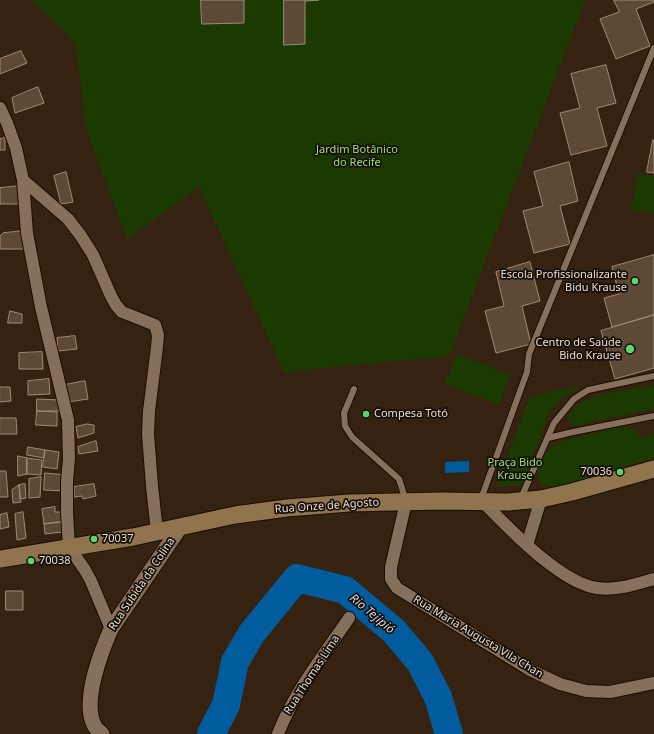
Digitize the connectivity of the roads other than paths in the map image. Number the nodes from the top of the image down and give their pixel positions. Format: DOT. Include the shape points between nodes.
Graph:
graph roads {
  1 [pos="654,48"];
  2 [pos="0,108"];
  3 [pos="4,124"];
  4 [pos="23,180"];
  5 [pos="654,376"];
  6 [pos="354,389"];
  7 [pos="654,416"];
  8 [pos="548,438"];
  9 [pos="654,469"];
  10 [pos="541,499"];
  11 [pos="406,502"];
  12 [pos="481,502"];
  13 [pos="520,502"];
  14 [pos="181,526"];
  15 [pos="157,532"];
  16 [pos="527,545"];
  17 [pos="69,547"];
  18 [pos="0,559"];
  19 [pos="654,579"];
  20 [pos="349,618"];
  21 [pos="111,629"];
  22 [pos="654,683"];
  23 [pos="95,731"];
  24 [pos="278,734"];
  1 -- 12 [label="lane" via="530,354 527,372"];
  2 -- 3 [label="street"];
  3 -- 4 [label="street" via="16,148"];
  4 -- 15 [label="street" via="68,220 81,236 93,255 110,296 122,312 155,325 158,335 148,434"];
  4 -- 17 [label="street" via="27,233 39,301 68,420 70,458 66,512"];
  5 -- 8 [label="lane" via="588,390 574,399 562,412"];
  6 -- 11 [label="lane" via="344,413 345,426 352,438 400,479"];
  7 -- 8 [label="lane"];
  8 -- 13 [label="lane"];
  9 -- 10 [label="main road, Rua Onze de Agosto"];
  10 -- 13 [label="main road, Rua Onze de Agosto"];
  10 -- 16 [label="street"];
  11 -- 12 [label="main road, Rua Onze de Agosto"];
  11 -- 14 [label="main road, Rua Onze de Agosto" via="295,507"];
  11 -- 22 [label="street, Rua Maria Augusta Vila Chan" via="391,567 391,579 397,588 530,670 560,684 610,692"];
  12 -- 13 [label="main road, Rua Onze de Agosto"];
  12 -- 16 [label="street"];
  14 -- 15 [label="main road, Rua Onze de Agosto"];
  14 -- 21 [label="street, Rua Subida da Colina"];
  15 -- 17 [label="main road, Rua Onze de Agosto"];
  16 -- 19 [label="street" via="569,578 596,588 611,589"];
  17 -- 18 [label="main road, Rua Onze de Agosto"];
  17 -- 21 [label="street" via="88,576"];
  20 -- 24 [label="street, Rua Thomas Lima" via="298,692"];
  21 -- 23 [label="street, Rua Subida da Colina" via="94,680 90,712"];
}
